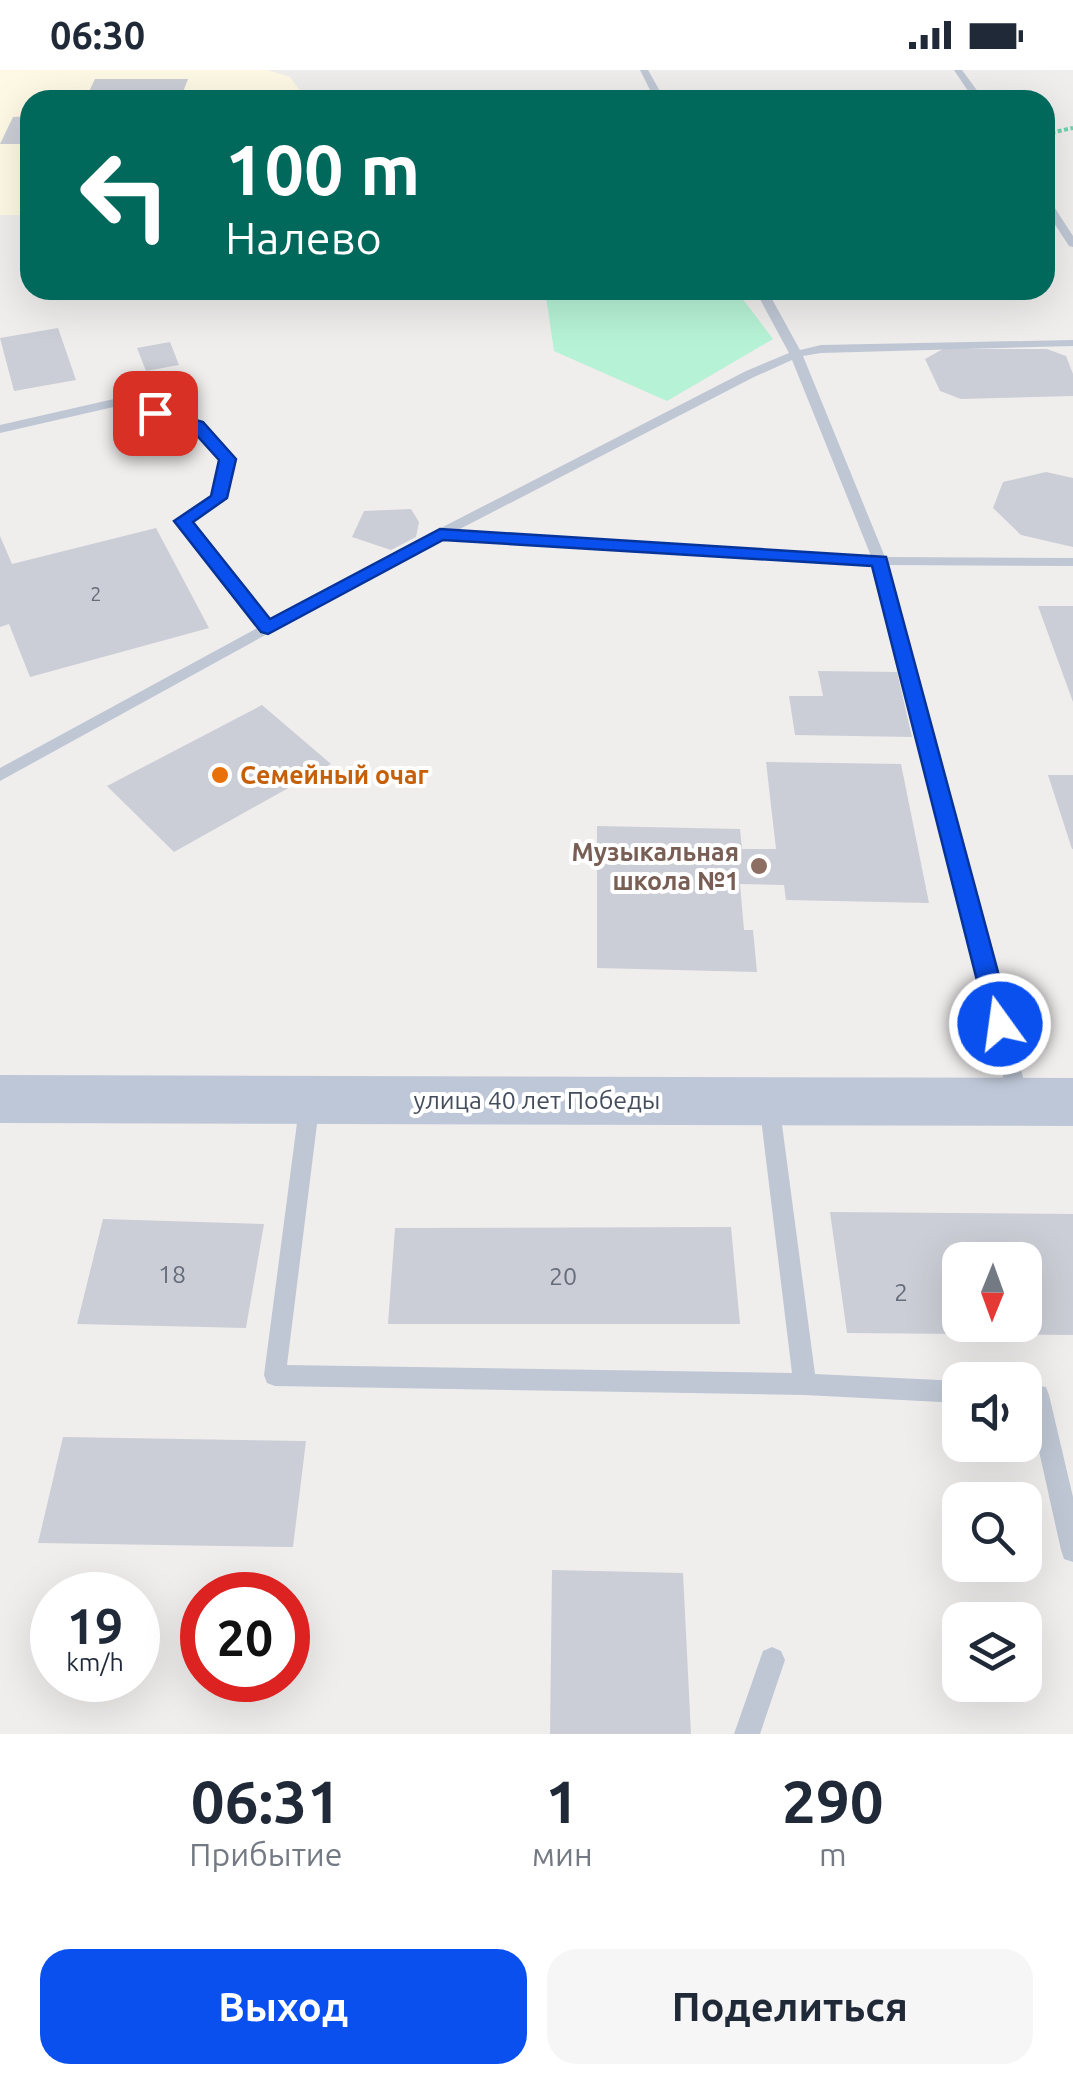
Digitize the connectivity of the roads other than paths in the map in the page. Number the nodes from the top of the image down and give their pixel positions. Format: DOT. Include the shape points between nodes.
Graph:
graph roads {
  1 [pos="1055,216"];
  2 [pos="1073,244"];
  3 [pos="766,300"];
  4 [pos="1073,343"];
  5 [pos="796,354"];
  6 [pos="127,400"];
  7 [pos="155,413"];
  8 [pos="0,428"];
  9 [pos="440,534"];
  10 [pos="880,561"];
  11 [pos="1073,562"];
  12 [pos="268,628"];
  13 [pos="0,775"];
  14 [pos="0,1099"];
  15 [pos="310,1100"];
  16 [pos="768,1101"];
  17 [pos="1046,1102"];
  18 [pos="805,1384"];
  19 [pos="942,1391"];
  20 [pos="1042,1413"];
  21 [pos="1073,1550"];
  22 [pos="772,1660"];
  23 [pos="747,1734"];
  1 -- 2 [label="lane"];
  3 -- 5 [label="lane"];
  4 -- 5 [label="lane"];
  5 -- 9 [label="lane"];
  5 -- 10 [label="lane"];
  6 -- 8 [label="lane"];
  7 -- 12 [label="lane" via="197,426 228,459 219,498 183,521"];
  9 -- 10 [label="lane"];
  9 -- 12 [label="lane"];
  10 -- 11 [label="lane"];
  10 -- 17 [label="lane"];
  12 -- 13 [label="lane"];
  14 -- 15 [label="main road, улица 40 лет Победы"];
  15 -- 16 [label="main road, улица 40 лет Победы"];
  15 -- 18 [label="lane" via="276,1376"];
  16 -- 17 [label="main road, улица 40 лет Победы"];
  16 -- 18 [label="lane"];
  18 -- 19 [label="lane"];
  20 -- 21 [label="lane"];
  22 -- 23 [label="lane"];
}
